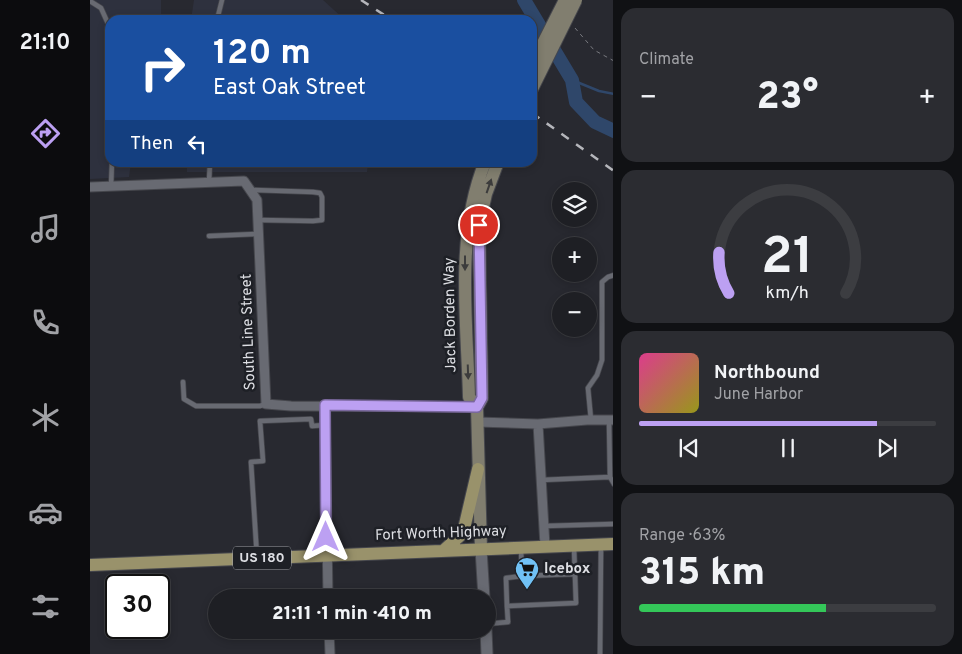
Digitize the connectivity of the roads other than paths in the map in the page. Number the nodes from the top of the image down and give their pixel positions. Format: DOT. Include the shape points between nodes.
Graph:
graph roads {
  1 [pos="222,0"];
  2 [pos="565,0"];
  3 [pos="576,0"];
  4 [pos="90,1"];
  5 [pos="218,15"];
  6 [pos="105,18"];
  7 [pos="537,55"];
  8 [pos="537,79"];
  9 [pos="112,167"];
  10 [pos="210,167"];
  11 [pos="490,167"];
  12 [pos="209,182"];
  13 [pos="111,186"];
  14 [pos="90,187"];
  15 [pos="250,190"];
  16 [pos="258,220"];
  17 [pos="259,234"];
  18 [pos="209,236"];
  19 [pos="613,275"];
  20 [pos="183,382"];
  21 [pos="266,404"];
  22 [pos="325,405"];
  23 [pos="477,407"];
  24 [pos="591,420"];
  25 [pos="611,420"];
  26 [pos="477,422"];
  27 [pos="538,424"];
  28 [pos="325,425"];
  29 [pos="478,469"];
  30 [pos="610,477"];
  31 [pos="541,480"];
  32 [pos="613,484"];
  33 [pos="613,524"];
  34 [pos="544,526"];
  35 [pos="607,544"];
  36 [pos="574,545"];
  37 [pos="545,546"];
  38 [pos="521,547"];
  39 [pos="480,549"];
  40 [pos="443,551"];
  41 [pos="326,556"];
  42 [pos="257,558"];
  43 [pos="90,565"];
  44 [pos="575,574"];
  45 [pos="522,576"];
  46 [pos="328,589"];
  47 [pos="483,589"];
  48 [pos="507,606"];
  49 [pos="496,623"];
  50 [pos="329,639"];
  51 [pos="486,639"];
  52 [pos="330,654"];
  53 [pos="487,654"];
  54 [pos="600,654"];
  1 -- 5 [label="lane"];
  2 -- 7 [label="main road, bridge"];
  3 -- 8 [label="main road, bridge"];
  4 -- 6 [label="lane" via="100,8"];
  9 -- 13 [label="lane"];
  10 -- 12 [label="lane"];
  11 -- 23 [label="main road, Jack Borden Way" via="479,225 482,398"];
  12 -- 13 [label="street"];
  12 -- 15 [label="street" via="244,181"];
  13 -- 14 [label="street"];
  15 -- 16 [label="street, South Line Street" via="257,200"];
  15 -- 16 [label="lane" via="313,192 320,193 322,197 322,220"];
  16 -- 17 [label="street, South Line Street"];
  17 -- 18 [label="lane"];
  17 -- 21 [label="street, South Line Street"];
  19 -- 24 [label="lane" via="602,282 602,360 588,388"];
  20 -- 21 [label="lane" via="184,400 196,406"];
  21 -- 22 [label="street, South Line Street"];
  22 -- 23 [label="street, South Line Street"];
  22 -- 28 [label="street"];
  23 -- 26 [label="main road, Jack Borden Way"];
  24 -- 25 [label="street"];
  24 -- 27 [label="street"];
  25 -- 30 [label="lane"];
  26 -- 27 [label="street"];
  26 -- 29 [label="main road, Jack Borden Way"];
  27 -- 31 [label="street"];
  28 -- 41 [label="street"];
  28 -- 42 [label="lane" via="312,426 312,419 260,421 262,461 252,462"];
  29 -- 39 [label="main road, Jack Borden Way"];
  29 -- 40 [label="main road" via="463,533"];
  30 -- 31 [label="lane"];
  30 -- 32 [label="lane"];
  31 -- 34 [label="street"];
  33 -- 34 [label="lane"];
  34 -- 37 [label="street"];
  35 -- 36 [label="main road, Fort Worth Highway / US 180"];
  35 -- 54 [label="lane"];
  36 -- 37 [label="main road, Fort Worth Highway / US 180"];
  36 -- 44 [label="lane"];
  37 -- 38 [label="main road, Fort Worth Highway / US 180"];
  38 -- 39 [label="main road, Fort Worth Highway / US 180"];
  38 -- 45 [label="lane"];
  39 -- 40 [label="main road, Fort Worth Highway / US 180"];
  39 -- 47 [label="street, Jack Borden Way"];
  40 -- 41 [label="main road, Fort Worth Highway / US 180"];
  41 -- 42 [label="main road, Fort Worth Highway / US 180"];
  41 -- 46 [label="street"];
  42 -- 43 [label="main road, Fort Worth Highway / US 180"];
  44 -- 45 [label="lane"];
  44 -- 48 [label="lane" via="576,603"];
  45 -- 48 [label="lane" via="506,578"];
  48 -- 49 [label="lane" via="508,622"];
  50 -- 52 [label="street"];
  51 -- 53 [label="street"];
}
